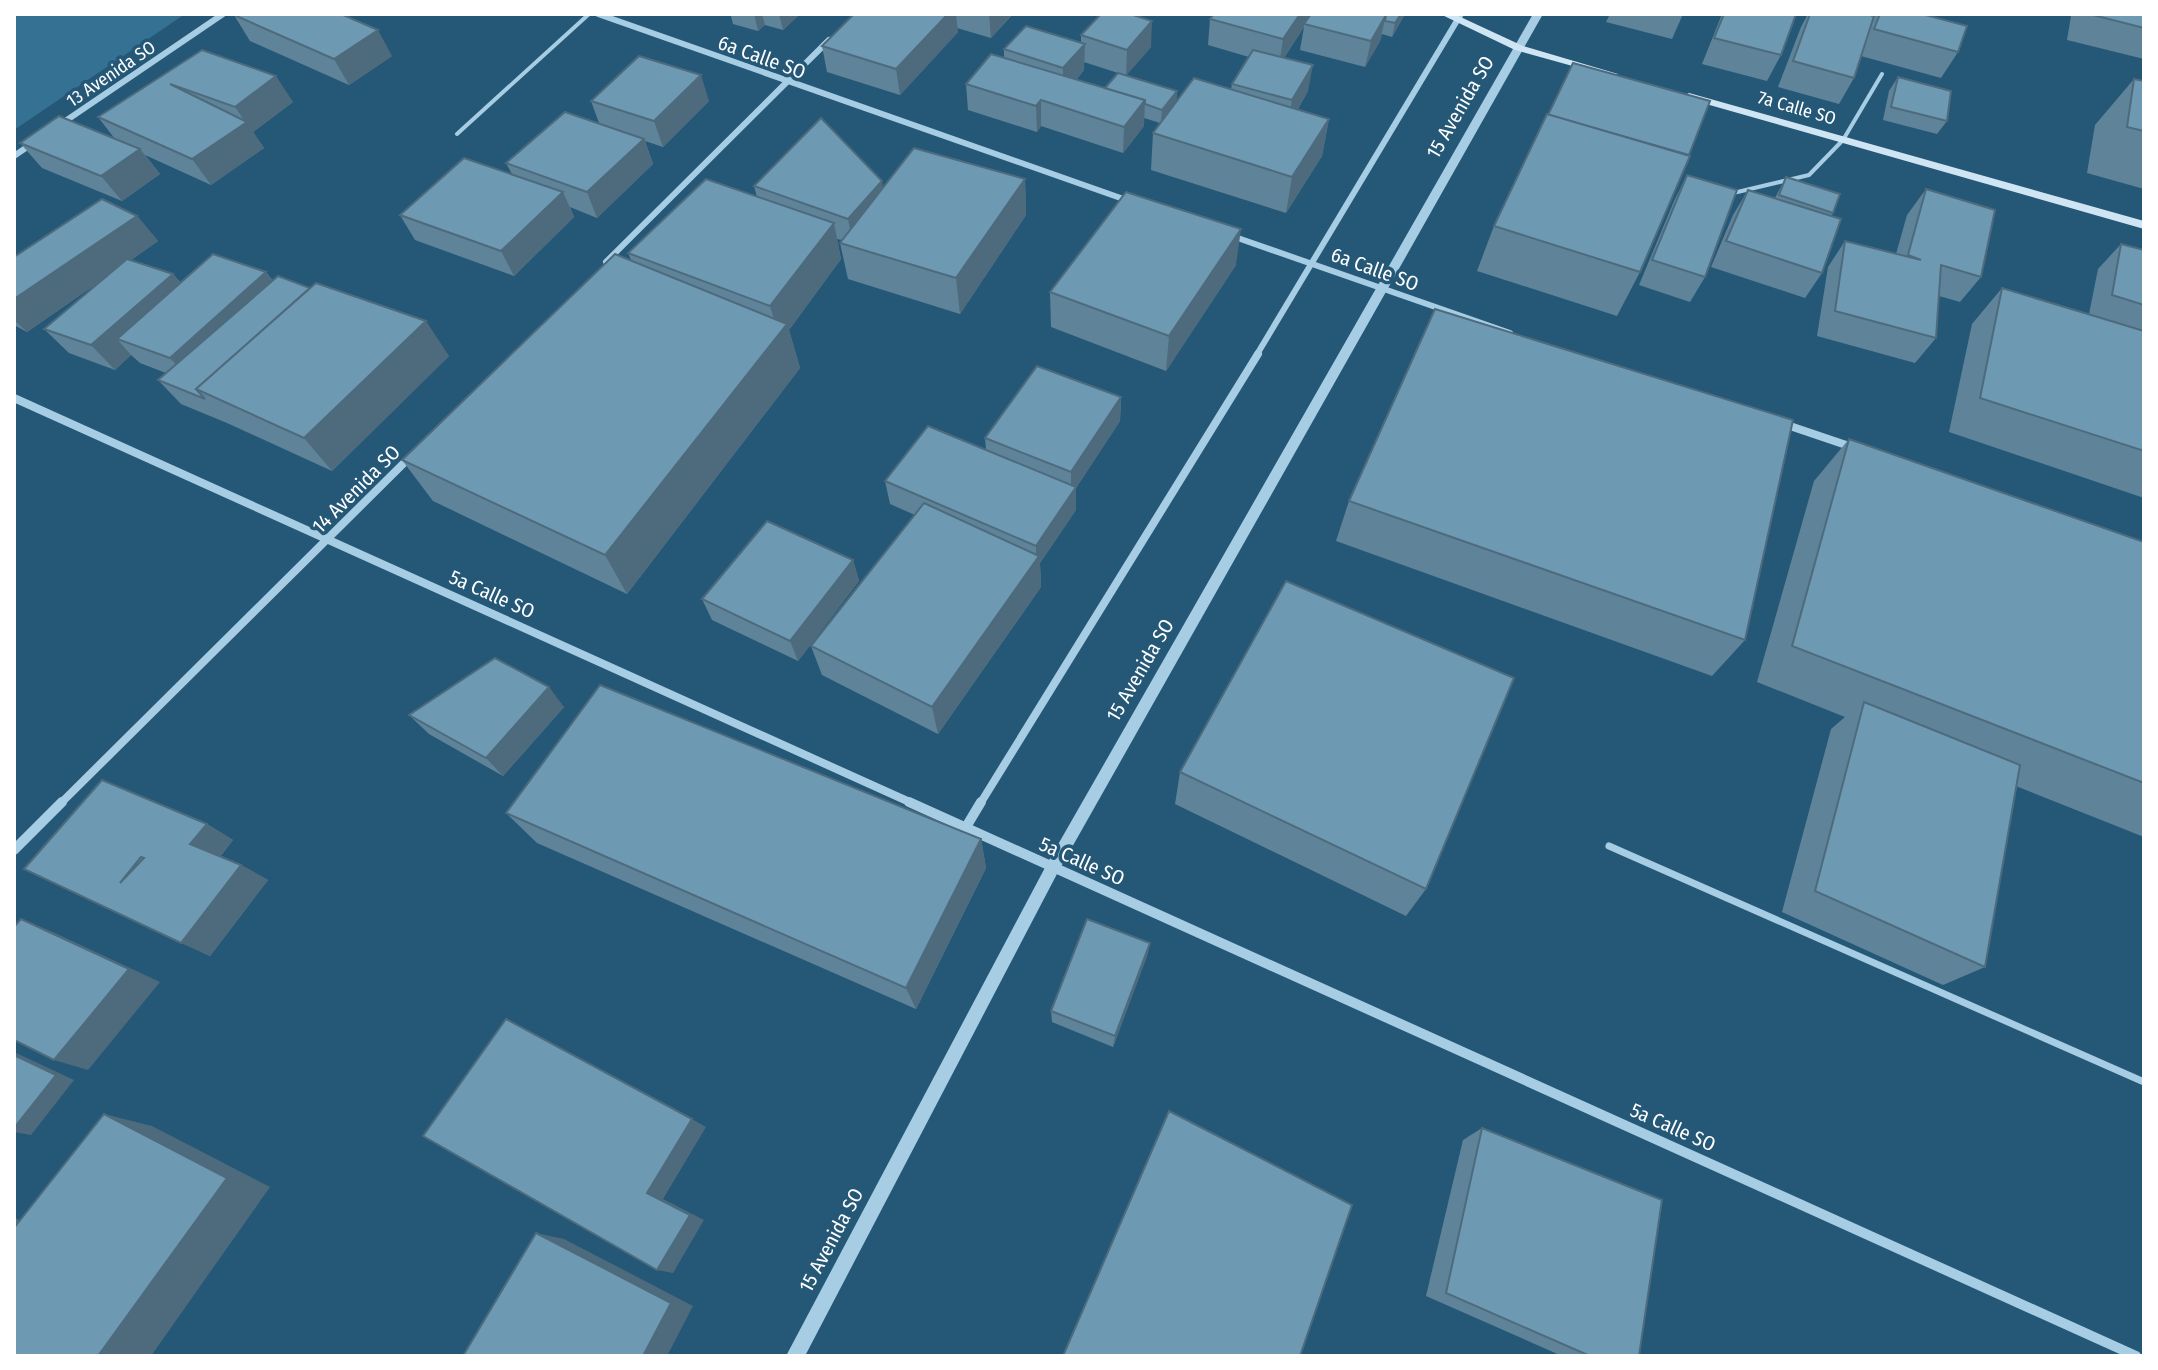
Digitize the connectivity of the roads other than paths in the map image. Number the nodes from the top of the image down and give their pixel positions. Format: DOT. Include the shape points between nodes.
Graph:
graph roads {
  1 [pos="223,14"];
  2 [pos="589,14"];
  3 [pos="598,14"];
  4 [pos="1445,14"];
  5 [pos="1538,14"];
  6 [pos="1460,16"];
  7 [pos="835,34"];
  8 [pos="1519,48"];
  9 [pos="1882,74"];
  10 [pos="1622,77"];
  11 [pos="787,83"];
  12 [pos="1681,94"];
  13 [pos="53,130"];
  14 [pos="457,134"];
  15 [pos="40,138"];
  16 [pos="1843,140"];
  17 [pos="14,156"];
  18 [pos="1723,195"];
  19 [pos="1147,207"];
  20 [pos="2144,225"];
  21 [pos="1223,233"];
  22 [pos="1313,264"];
  23 [pos="596,272"];
  24 [pos="1381,290"];
  25 [pos="1516,335"];
  26 [pos="14,398"];
  27 [pos="1770,420"];
  28 [pos="417,450"];
  29 [pos="1860,450"];
  30 [pos="328,539"];
  31 [pos="966,827"];
  32 [pos="1609,846"];
  33 [pos="14,850"];
  34 [pos="1053,867"];
  35 [pos="2144,1082"];
  36 [pos="795,1356"];
  37 [pos="2136,1356"];
  1 -- 13 [label="street, 13 Avenida SO"];
  2 -- 14 [label="lane"];
  3 -- 11 [label="street, 6a Calle SO"];
  4 -- 6 [label="main road"];
  5 -- 8 [label="street, 15 Avenida SO"];
  6 -- 8 [label="main road"];
  6 -- 22 [label="street"];
  7 -- 11 [label="street"];
  8 -- 10 [label="main road"];
  8 -- 24 [label="street, 15 Avenida SO"];
  9 -- 16 [label="lane"];
  11 -- 19 [label="street, 6a Calle SO"];
  11 -- 23 [label="street"];
  12 -- 16 [label="main road, 7a Calle SO"];
  15 -- 17 [label="street"];
  16 -- 18 [label="lane" via="1809,175"];
  16 -- 20 [label="main road, 7a Calle SO"];
  21 -- 22 [label="street, 6a Calle SO"];
  22 -- 24 [label="street, 6a Calle SO"];
  22 -- 31 [label="street"];
  24 -- 25 [label="street, 6a Calle SO"];
  24 -- 34 [label="street, 15 Avenida SO"];
  26 -- 30 [label="street, 5a Calle SO"];
  27 -- 29 [label="street"];
  28 -- 30 [label="street, 14 Avenida SO"];
  30 -- 31 [label="street, 5a Calle SO"];
  30 -- 33 [label="street, 14 Avenida SO"];
  31 -- 34 [label="street, 5a Calle SO"];
  32 -- 35 [label="lane"];
  34 -- 36 [label="street, 15 Avenida SO"];
  34 -- 37 [label="street, 5a Calle SO"];
}
